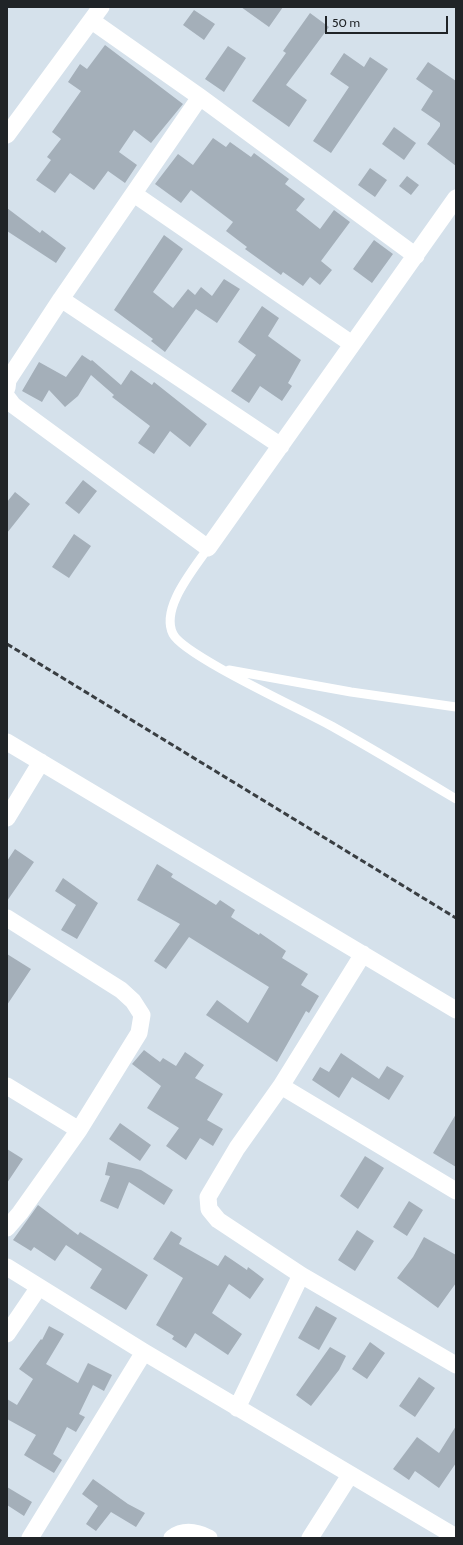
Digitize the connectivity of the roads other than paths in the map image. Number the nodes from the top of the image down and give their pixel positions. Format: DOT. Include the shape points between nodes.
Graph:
graph roads {
  1 [pos="97,14"];
  2 [pos="200,98"];
  3 [pos="7,135"];
  4 [pos="134,194"];
  5 [pos="456,198"];
  6 [pos="416,256"];
  7 [pos="61,299"];
  8 [pos="352,344"];
  9 [pos="7,388"];
  10 [pos="7,397"];
  11 [pos="281,446"];
  12 [pos="208,548"];
  13 [pos="220,668"];
  14 [pos="456,707"];
  15 [pos="7,742"];
  16 [pos="41,762"];
  17 [pos="456,799"];
  18 [pos="7,818"];
  19 [pos="7,918"];
  20 [pos="363,954"];
  21 [pos="456,1010"];
  22 [pos="7,1086"];
  23 [pos="281,1086"];
  24 [pos="79,1130"];
  25 [pos="456,1191"];
  26 [pos="7,1228"];
  27 [pos="7,1267"];
  28 [pos="301,1275"];
  29 [pos="39,1287"];
  30 [pos="7,1334"];
  31 [pos="144,1352"];
  32 [pos="456,1365"];
  33 [pos="237,1408"];
  34 [pos="350,1475"];
  35 [pos="456,1537"];
  36 [pos="30,1538"];
  37 [pos="172,1538"];
  38 [pos="209,1538"];
  39 [pos="310,1538"];
  1 -- 2 [label="street"];
  1 -- 3 [label="street"];
  2 -- 4 [label="street"];
  2 -- 6 [label="street"];
  4 -- 7 [label="street"];
  4 -- 8 [label="street"];
  5 -- 6 [label="street"];
  6 -- 8 [label="street"];
  7 -- 9 [label="street" via="8,380"];
  7 -- 11 [label="street"];
  8 -- 11 [label="street"];
  10 -- 12 [label="street" via="13,405"];
  11 -- 12 [label="street"];
  12 -- 13 [label="lane" via="178,595 169,618 173,635 184,647"];
  13 -- 14 [label="lane" via="351,692"];
  13 -- 17 [label="lane" via="335,728"];
  15 -- 16 [label="street"];
  16 -- 18 [label="street"];
  16 -- 20 [label="street"];
  19 -- 24 [label="street" via="121,990 133,1000 142,1015 139,1034"];
  20 -- 21 [label="street"];
  20 -- 23 [label="street"];
  22 -- 24 [label="street"];
  23 -- 25 [label="street"];
  23 -- 28 [label="street" via="208,1197 208,1209 218,1220"];
  24 -- 26 [label="street"];
  27 -- 29 [label="street"];
  28 -- 32 [label="street"];
  28 -- 33 [label="street"];
  29 -- 30 [label="street"];
  29 -- 31 [label="street"];
  31 -- 33 [label="street"];
  31 -- 36 [label="street"];
  33 -- 34 [label="street"];
  34 -- 35 [label="street"];
  34 -- 39 [label="street"];
  37 -- 38 [label="street" via="184,1532 194,1532"];
}
